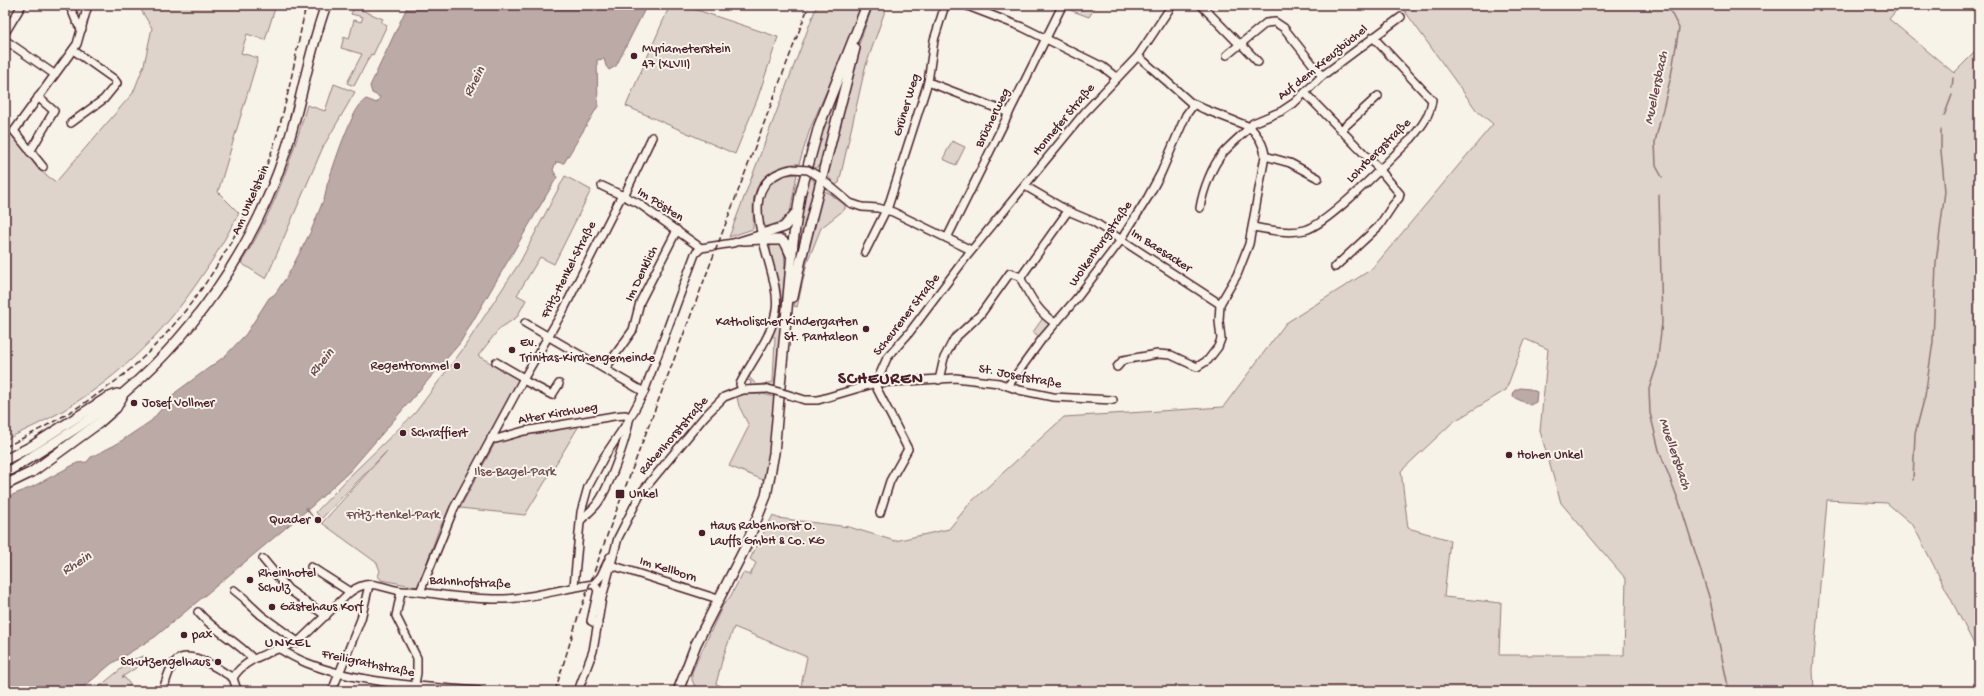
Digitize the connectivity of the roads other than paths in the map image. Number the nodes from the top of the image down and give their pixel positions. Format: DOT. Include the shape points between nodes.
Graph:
graph roads {
  1 [pos="22,5"];
  2 [pos="68,5"];
  3 [pos="88,5"];
  4 [pos="326,5"];
  5 [pos="867,5"];
  6 [pos="945,5"];
  7 [pos="965,5"];
  8 [pos="1172,5"];
  9 [pos="1974,5"];
  10 [pos="1202,6"];
  11 [pos="1061,8"];
  12 [pos="1979,9"];
  13 [pos="1401,17"];
  14 [pos="82,29"];
  15 [pos="856,32"];
  16 [pos="5,33"];
  17 [pos="1373,37"];
  18 [pos="1046,39"];
  19 [pos="5,40"];
  20 [pos="1239,44"];
  21 [pos="73,50"];
  22 [pos="1227,55"];
  23 [pos="1138,56"];
  24 [pos="1258,62"];
  25 [pos="54,74"];
  26 [pos="1322,76"];
  27 [pos="1117,78"];
  28 [pos="928,82"];
  29 [pos="1305,93"];
  30 [pos="1378,96"];
  31 [pos="38,97"];
  32 [pos="1194,104"];
  33 [pos="1009,113"];
  34 [pos="71,123"];
  35 [pos="1250,127"];
  36 [pos="1341,130"];
  37 [pos="652,137"];
  38 [pos="30,152"];
  39 [pos="1265,156"];
  40 [pos="43,168"];
  41 [pos="1379,169"];
  42 [pos="820,177"];
  43 [pos="1318,178"];
  44 [pos="602,186"];
  45 [pos="1025,186"];
  46 [pos="623,196"];
  47 [pos="1200,208"];
  48 [pos="887,210"];
  49 [pos="1068,211"];
  50 [pos="796,213"];
  51 [pos="1253,227"];
  52 [pos="677,230"];
  53 [pos="762,237"];
  54 [pos="947,238"];
  55 [pos="1121,240"];
  56 [pos="702,248"];
  57 [pos="972,250"];
  58 [pos="865,252"];
  59 [pos="791,256"];
  60 [pos="1335,267"];
  61 [pos="1021,277"];
  62 [pos="1220,304"];
  63 [pos="787,312"];
  64 [pos="525,323"];
  65 [pos="1055,323"];
  66 [pos="548,337"];
  67 [pos="496,362"];
  68 [pos="1117,367"];
  69 [pos="605,369"];
  70 [pos="523,379"];
  71 [pos="938,380"];
  72 [pos="875,383"];
  73 [pos="559,384"];
  74 [pos="1008,386"];
  75 [pos="742,390"];
  76 [pos="125,392"];
  77 [pos="644,392"];
  78 [pos="1113,400"];
  79 [pos="629,418"];
  80 [pos="491,438"];
  81 [pos="5,460"];
  82 [pos="5,473"];
  83 [pos="5,485"];
  84 [pos="880,513"];
  85 [pos="581,520"];
  86 [pos="615,552"];
  87 [pos="263,559"];
  88 [pos="611,565"];
  89 [pos="311,567"];
  90 [pos="594,584"];
  91 [pos="369,585"];
  92 [pos="574,586"];
  93 [pos="232,587"];
  94 [pos="350,592"];
  95 [pos="401,592"];
  96 [pos="420,592"];
  97 [pos="718,599"];
  98 [pos="198,612"];
  99 [pos="326,616"];
  100 [pos="598,625"];
  101 [pos="298,642"];
  102 [pos="280,649"];
  103 [pos="253,660"];
  104 [pos="341,673"];
  105 [pos="233,678"];
  106 [pos="415,689"];
  107 [pos="236,690"];
  108 [pos="162,691"];
  109 [pos="332,691"];
  110 [pos="479,691"];
  111 [pos="578,691"];
  112 [pos="678,691"];
  1 -- 16 [label="street"];
  2 -- 14 [label="street" via="77,25"];
  3 -- 14 [label="street"];
  4 -- 76 [label="main road, Am Unkelstein" via="313,44 285,154 259,217 236,259 202,311 176,342"];
  5 -- 15 [label="main road"];
  6 -- 28 [label="street, Grüner Weg" via="934,40"];
  7 -- 18 [label="street" via="999,17"];
  8 -- 23 [label="street, Honnefer Straße"];
  9 -- 12 [label="street"];
  10 -- 20 [label="street"];
  11 -- 18 [label="street, Brücherweg"];
  13 -- 17 [label="street, Auf dem Kreuzbüchel"];
  14 -- 21 [label="street"];
  15 -- 42 [label="main road" via="856,43"];
  15 -- 50 [label="main road" via="815,136"];
  17 -- 26 [label="street, Auf dem Kreuzbüchel"];
  17 -- 41 [label="street, Lohrbergstraße" via="1432,100 1423,125"];
  18 -- 27 [label="street" via="1104,67"];
  18 -- 33 [label="street, Brücherweg"];
  19 -- 25 [label="street"];
  20 -- 22 [label="street"];
  20 -- 24 [label="street"];
  20 -- 26 [label="street" via="1266,23 1275,22 1284,28"];
  21 -- 25 [label="street"];
  21 -- 34 [label="street" via="116,83 104,99"];
  23 -- 27 [label="street, Honnefer Straße"];
  23 -- 32 [label="street"];
  25 -- 31 [label="street"];
  26 -- 29 [label="street, Auf dem Kreuzbüchel"];
  27 -- 45 [label="street, Honnefer Straße" via="1085,112"];
  28 -- 33 [label="street"];
  28 -- 48 [label="street, Grüner Weg"];
  29 -- 35 [label="street, Auf dem Kreuzbüchel" via="1282,111 1253,123"];
  29 -- 36 [label="street"];
  30 -- 36 [label="street"];
  31 -- 38 [label="street" via="14,131"];
  31 -- 38 [label="street" via="54,111"];
  32 -- 35 [label="street"];
  32 -- 55 [label="street, Wolkenburgstraße" via="1186,115 1161,173"];
  33 -- 54 [label="street, Brücherweg"];
  35 -- 39 [label="street" via="1260,140"];
  35 -- 47 [label="street, Auf dem Kreuzbüchel" via="1218,160"];
  36 -- 41 [label="street"];
  37 -- 46 [label="street, Fritz-Henkel-Straße"];
  38 -- 40 [label="street"];
  39 -- 43 [label="street" via="1290,163"];
  39 -- 51 [label="street"];
  41 -- 51 [label="street, Lohrbergstraße" via="1323,222 1311,228 1290,232"];
  41 -- 60 [label="street" via="1400,196 1379,226"];
  42 -- 48 [label="street" via="850,203 862,208"];
  42 -- 53 [label="street, bridge" via="808,170 792,169 770,179 760,194 757,207"];
  42 -- 63 [label="main road"];
  44 -- 46 [label="street, Im Pösten"];
  45 -- 49 [label="street, Im Baesacker"];
  45 -- 57 [label="street, Honnefer Straße"];
  46 -- 52 [label="street, Im Pösten" via="654,213"];
  46 -- 66 [label="street, Fritz-Henkel-Straße"];
  48 -- 54 [label="street"];
  48 -- 58 [label="street, Grüner Weg"];
  49 -- 55 [label="street, Im Baesacker" via="1094,222"];
  49 -- 61 [label="street"];
  50 -- 53 [label="main road" via="784,227"];
  50 -- 59 [label="main road"];
  51 -- 62 [label="street" via="1244,259"];
  52 -- 56 [label="street, Im Pösten"];
  52 -- 69 [label="street, Im Denklich" via="640,302 633,330"];
  53 -- 56 [label="street"];
  53 -- 59 [label="main road" via="782,240"];
  53 -- 75 [label="street" via="774,281 776,309 770,330 740,384"];
  54 -- 57 [label="street"];
  55 -- 62 [label="street, Im Baesacker"];
  55 -- 65 [label="street, Wolkenburgstraße" via="1092,280"];
  56 -- 77 [label="street" via="692,261"];
  57 -- 72 [label="street, Scheurener Straße" via="909,334 887,358"];
  59 -- 63 [label="main road"];
  61 -- 65 [label="street" via="1036,306 1044,316"];
  61 -- 71 [label="street" via="1010,273 980,316 954,339 944,358"];
  62 -- 68 [label="street" via="1221,339 1208,360 1200,366 1171,355 1158,354 1123,360"];
  63 -- 97 [label="main road" via="770,482 755,528"];
  64 -- 66 [label="street"];
  65 -- 74 [label="street, Wolkenburgstraße"];
  66 -- 69 [label="street"];
  66 -- 70 [label="street, Fritz-Henkel-Straße"];
  67 -- 70 [label="street"];
  69 -- 77 [label="street"];
  70 -- 73 [label="street" via="552,395"];
  70 -- 80 [label="street, Fritz-Henkel-Straße"];
  71 -- 72 [label="street, St. Josefstraße"];
  71 -- 74 [label="street, St. Josefstraße" via="968,379"];
  72 -- 75 [label="street, bridge" via="818,400 805,400 768,389"];
  72 -- 84 [label="street" via="908,449 890,481"];
  74 -- 78 [label="street, St. Josefstraße" via="1052,397"];
  75 -- 86 [label="street, Rabenhorststraße" via="724,397 646,485 618,538"];
  76 -- 81 [label="main road" via="105,399 32,446"];
  76 -- 82 [label="main road" via="66,436"];
  76 -- 83 [label="main road" via="116,408 99,423 32,472"];
  77 -- 79 [label="street"];
  79 -- 80 [label="street, Alter Kirchweg" via="624,415"];
  79 -- 85 [label="street" via="595,472 585,496"];
  79 -- 85 [label="street" via="621,452 601,497"];
  80 -- 96 [label="street, Fritz-Henkel-Straße" via="454,508"];
  85 -- 92 [label="street"];
  86 -- 88 [label="street, Rabenhorststraße"];
  86 -- 90 [label="street, Rabenhorststraße" via="611,553 601,576"];
  87 -- 99 [label="street" via="288,589"];
  88 -- 97 [label="street, Im Kellborn"];
  88 -- 100 [label="street, Rabenhorststraße"];
  89 -- 94 [label="street"];
  90 -- 92 [label="street, Bahnhofstraße"];
  90 -- 100 [label="street" via="598,590 591,621"];
  91 -- 94 [label="street"];
  91 -- 95 [label="street, Bahnhofstraße" via="378,584"];
  91 -- 104 [label="street"];
  92 -- 96 [label="street, Bahnhofstraße" via="504,599"];
  93 -- 101 [label="street"];
  94 -- 99 [label="street"];
  95 -- 96 [label="street, Bahnhofstraße"];
  95 -- 106 [label="street" via="396,616 416,658"];
  97 -- 112 [label="main road" via="696,644"];
  98 -- 103 [label="street" via="215,630 245,650"];
  99 -- 101 [label="street"];
  100 -- 111 [label="street, Rabenhorststraße" via="593,651"];
  101 -- 102 [label="street"];
  102 -- 103 [label="street"];
  102 -- 104 [label="street, Freiligrathstraße" via="306,663"];
  103 -- 105 [label="street" via="239,669"];
  104 -- 106 [label="street, Freiligrathstraße"];
  104 -- 109 [label="street"];
  105 -- 107 [label="street"];
  105 -- 108 [label="street" via="195,657 184,657 171,666"];
  106 -- 110 [label="street, Freiligrathstraße"];
}
